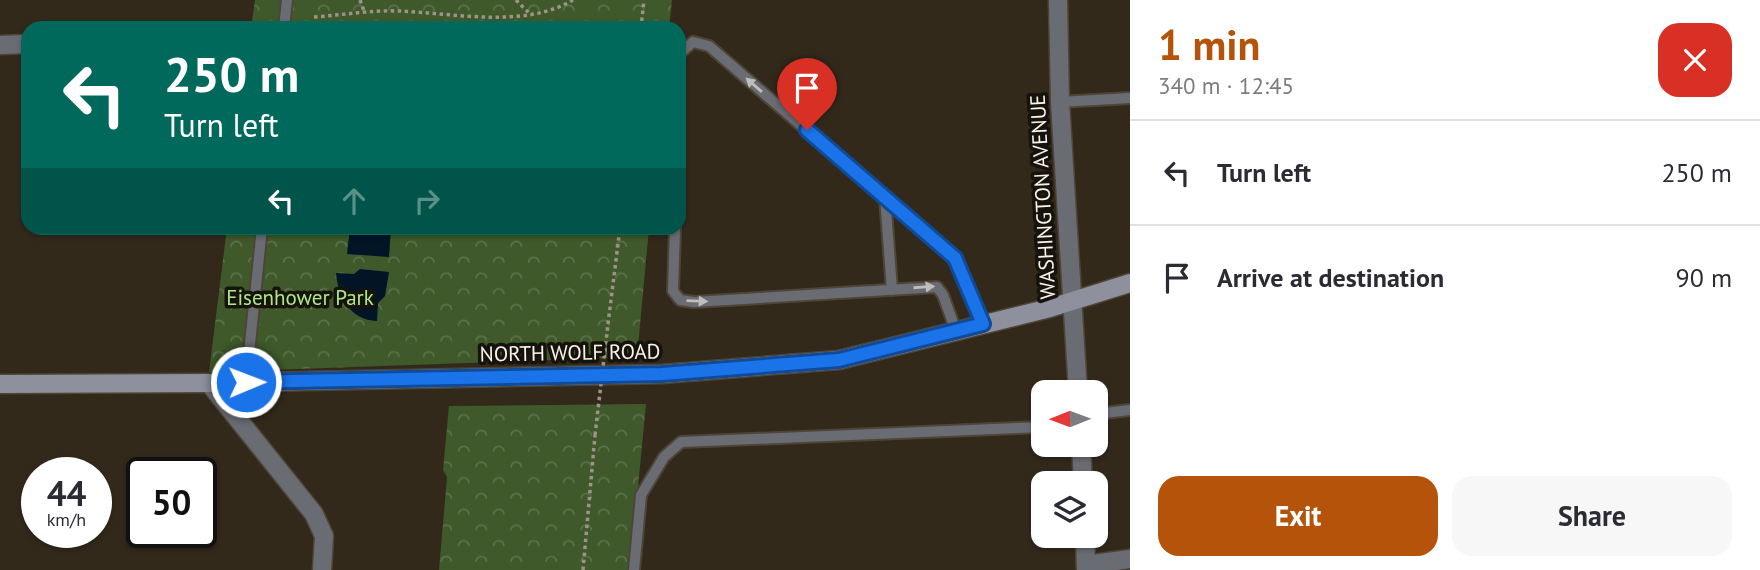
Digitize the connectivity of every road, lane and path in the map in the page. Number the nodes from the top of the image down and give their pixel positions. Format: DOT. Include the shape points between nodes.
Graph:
graph roads {
  1 [pos="287,0"];
  2 [pos="360,0"];
  3 [pos="516,0"];
  4 [pos="573,0"];
  5 [pos="644,0"];
  6 [pos="1058,0"];
  7 [pos="364,11"];
  8 [pos="531,15"];
  9 [pos="314,17"];
  10 [pos="285,21"];
  11 [pos="642,21"];
  12 [pos="21,44"];
  13 [pos="0,45"];
  14 [pos="686,48"];
  15 [pos="1130,98"];
  16 [pos="1060,102"];
  17 [pos="885,197"];
  18 [pos="261,235"];
  19 [pos="619,235"];
  20 [pos="675,235"];
  21 [pos="1130,283"];
  22 [pos="892,290"];
  23 [pos="1071,301"];
  24 [pos="983,324"];
  25 [pos="956,331"];
  26 [pos="1077,380"];
  27 [pos="246,382"];
  28 [pos="209,383"];
  29 [pos="0,384"];
  30 [pos="1130,410"];
  31 [pos="1108,413"];
  32 [pos="1031,427"];
  33 [pos="1085,548"];
  34 [pos="1130,559"];
  35 [pos="1086,568"];
  36 [pos="322,570"];
  37 [pos="583,570"];
  38 [pos="634,570"];
  1 -- 10 [label="lane"];
  2 -- 7 [label="path"];
  3 -- 8 [label="path"];
  4 -- 8 [label="path"];
  5 -- 11 [label="path"];
  6 -- 16 [label="street, WASHINGTON AVENUE"];
  7 -- 8 [label="path"];
  7 -- 9 [label="path"];
  12 -- 13 [label="street"];
  17 -- 14 [label="lane, one-way" via="709,46 693,42"];
  15 -- 16 [label="lane"];
  16 -- 23 [label="street, WASHINGTON AVENUE"];
  17 -- 22 [label="lane"];
  17 -- 24 [label="lane" via="955,258"];
  18 -- 27 [label="lane"];
  19 -- 37 [label="path, bridge"];
  20 -- 22 [label="lane, one-way" via="673,291 680,300"];
  21 -- 23 [label="main road, NORTH WOLF ROAD"];
  22 -- 25 [label="lane, one-way" via="937,287"];
  23 -- 24 [label="main road, NORTH WOLF ROAD"];
  23 -- 26 [label="street, WASHINGTON AVENUE"];
  24 -- 25 [label="main road, NORTH WOLF ROAD"];
  25 -- 27 [label="main road, NORTH WOLF ROAD" via="839,360 662,374"];
  27 -- 28 [label="main road, NORTH WOLF ROAD"];
  28 -- 29 [label="main road, NORTH WOLF ROAD"];
  28 -- 36 [label="street" via="314,514 324,536"];
  30 -- 31 [label="lane"];
  32 -- 38 [label="lane" via="681,442 664,457 641,495"];
  33 -- 35 [label="street"];
  34 -- 35 [label="street"];
}
